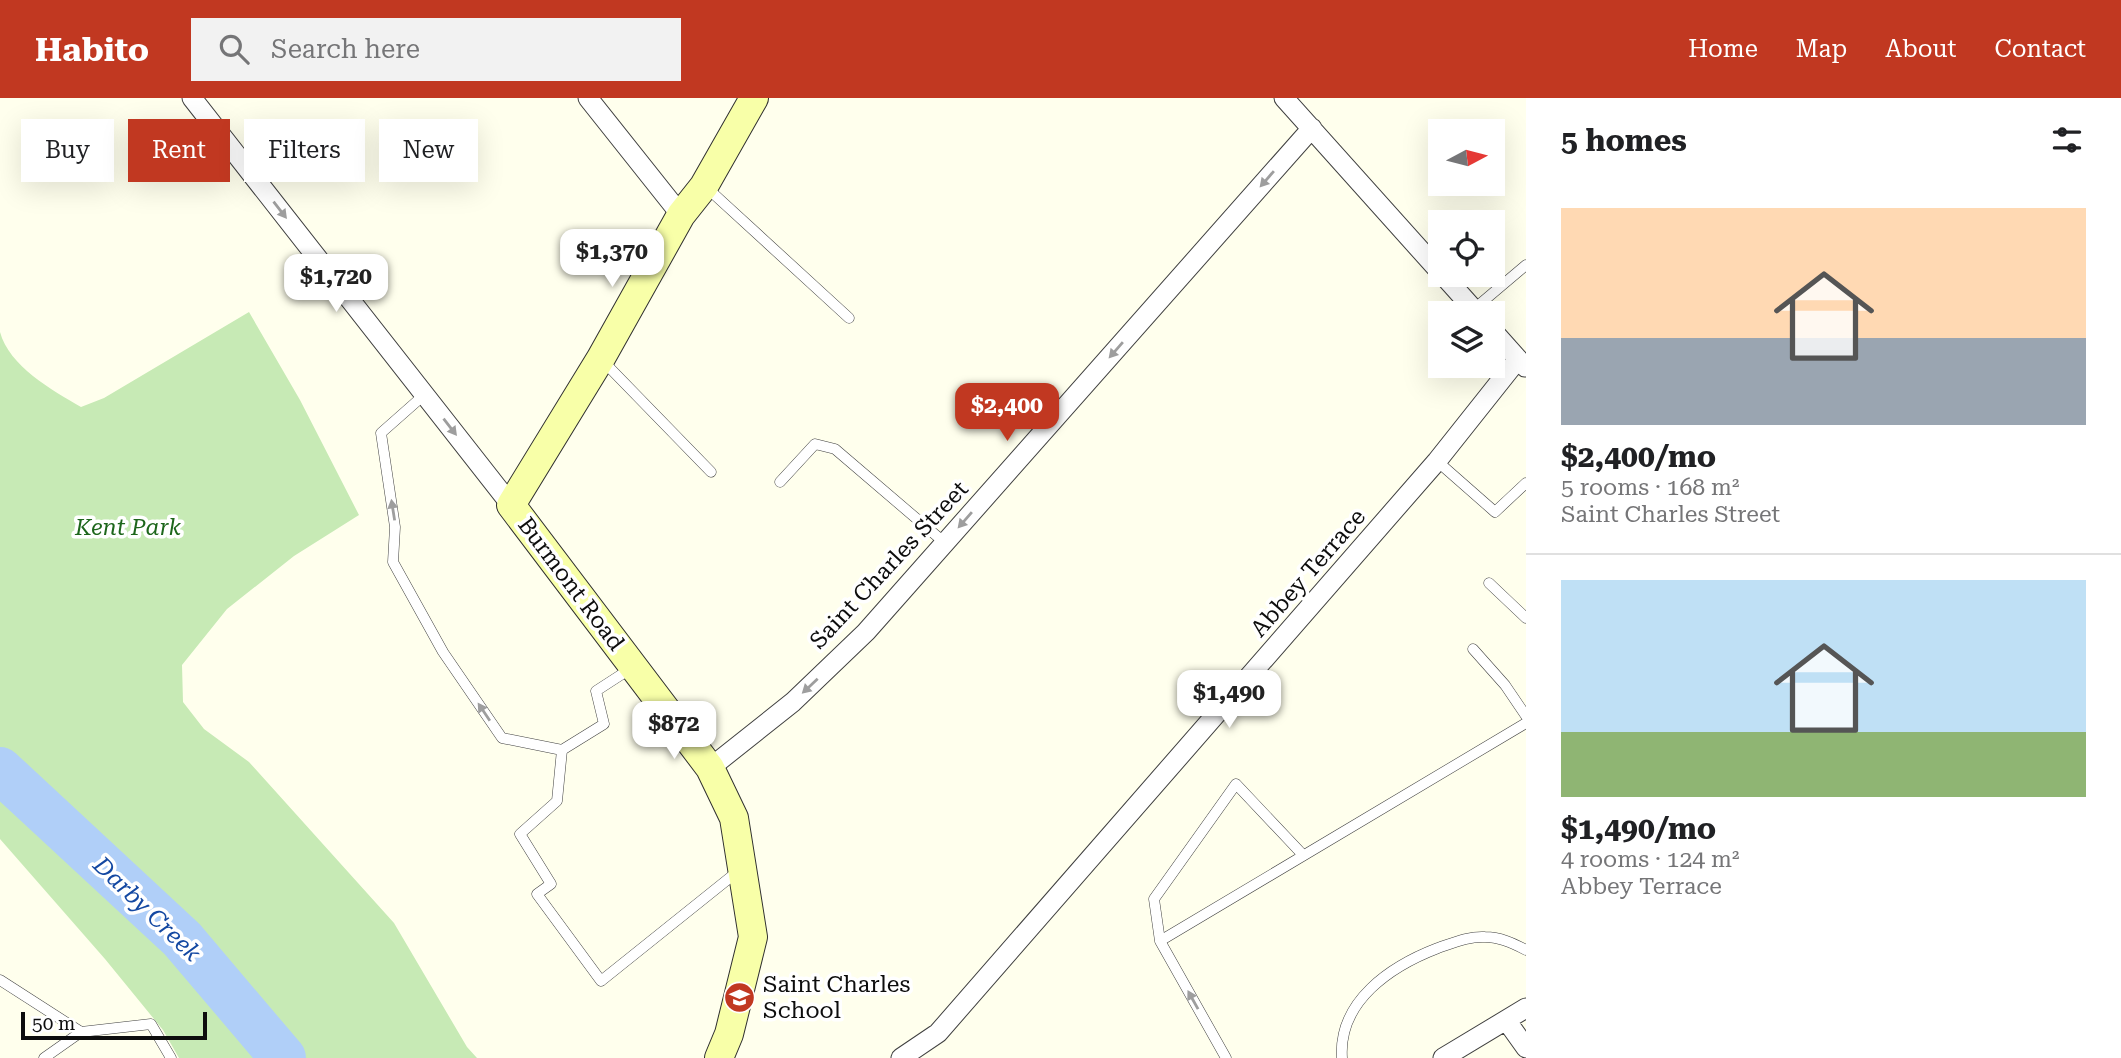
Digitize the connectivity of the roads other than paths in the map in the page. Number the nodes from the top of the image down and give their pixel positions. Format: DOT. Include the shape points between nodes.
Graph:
graph roads {
  1 [pos="192,98"];
  2 [pos="588,98"];
  3 [pos="754,98"];
  4 [pos="1284,98"];
  5 [pos="1312,128"];
  6 [pos="704,186"];
  7 [pos="681,215"];
  8 [pos="1428,257"];
  9 [pos="1526,265"];
  10 [pos="1455,287"];
  11 [pos="1467,301"];
  12 [pos="1487,301"];
  13 [pos="849,318"];
  14 [pos="1505,342"];
  15 [pos="601,358"];
  16 [pos="1523,359"];
  17 [pos="424,395"];
  18 [pos="1437,461"];
  19 [pos="711,472"];
  20 [pos="780,482"];
  21 [pos="1526,483"];
  22 [pos="511,505"];
  23 [pos="945,543"];
  24 [pos="1489,583"];
  25 [pos="1526,618"];
  26 [pos="1473,649"];
  27 [pos="633,666"];
  28 [pos="1526,716"];
  29 [pos="1526,723"];
  30 [pos="562,750"];
  31 [pos="710,768"];
  32 [pos="1303,855"];
  33 [pos="743,869"];
  34 [pos="1160,941"];
  35 [pos="1526,950"];
  36 [pos="0,980"];
  37 [pos="1526,1008"];
  38 [pos="1506,1020"];
  39 [pos="81,1031"];
  40 [pos="1526,1048"];
  41 [pos="44,1058"];
  42 [pos="171,1058"];
  43 [pos="719,1058"];
  44 [pos="901,1058"];
  45 [pos="1226,1058"];
  46 [pos="1342,1058"];
  47 [pos="1443,1058"];
  1 -- 17 [label="street, one-way"];
  2 -- 7 [label="street"];
  3 -- 6 [label="street, Burmont Road"];
  4 -- 5 [label="street"];
  5 -- 8 [label="street"];
  5 -- 23 [label="street, Saint Charles Street, one-way"];
  6 -- 7 [label="street, Burmont Road"];
  6 -- 13 [label="lane"];
  7 -- 15 [label="street, Burmont Road"];
  9 -- 12 [label="lane"];
  10 -- 11 [label="street"];
  14 -- 16 [label="street"];
  15 -- 19 [label="lane"];
  15 -- 22 [label="street, Burmont Road"];
  16 -- 18 [label="street, Abbey Terrace"];
  17 -- 22 [label="street, one-way"];
  30 -- 17 [label="lane, one-way" via="502,738 443,652 393,562 396,527 381,433"];
  18 -- 21 [label="lane" via="1495,512"];
  18 -- 44 [label="street, Abbey Terrace" via="938,1033"];
  20 -- 23 [label="lane" via="815,444 835,449"];
  22 -- 27 [label="street, Burmont Road"];
  23 -- 31 [label="street, Saint Charles Street, one-way" via="866,632 793,702"];
  24 -- 25 [label="lane"];
  26 -- 28 [label="lane" via="1506,685"];
  27 -- 30 [label="lane" via="596,691 604,724"];
  27 -- 31 [label="street, Burmont Road"];
  29 -- 32 [label="lane"];
  30 -- 33 [label="lane" via="557,802 520,834 551,884 537,894 601,981"];
  31 -- 33 [label="street, Burmont Road" via="734,818"];
  32 -- 34 [label="lane"];
  32 -- 34 [label="lane" via="1236,784 1154,899"];
  33 -- 43 [label="street, Burmont Road" via="753,937"];
  45 -- 34 [label="lane, one-way"];
  35 -- 46 [label="lane" via="1497,938 1479,937 1451,943 1404,963 1374,985 1351,1013 1342,1039"];
  36 -- 39 [label="lane"];
  37 -- 38 [label="street"];
  38 -- 40 [label="street"];
  38 -- 47 [label="street"];
  39 -- 41 [label="lane"];
  39 -- 42 [label="lane" via="150,1024"];
}
